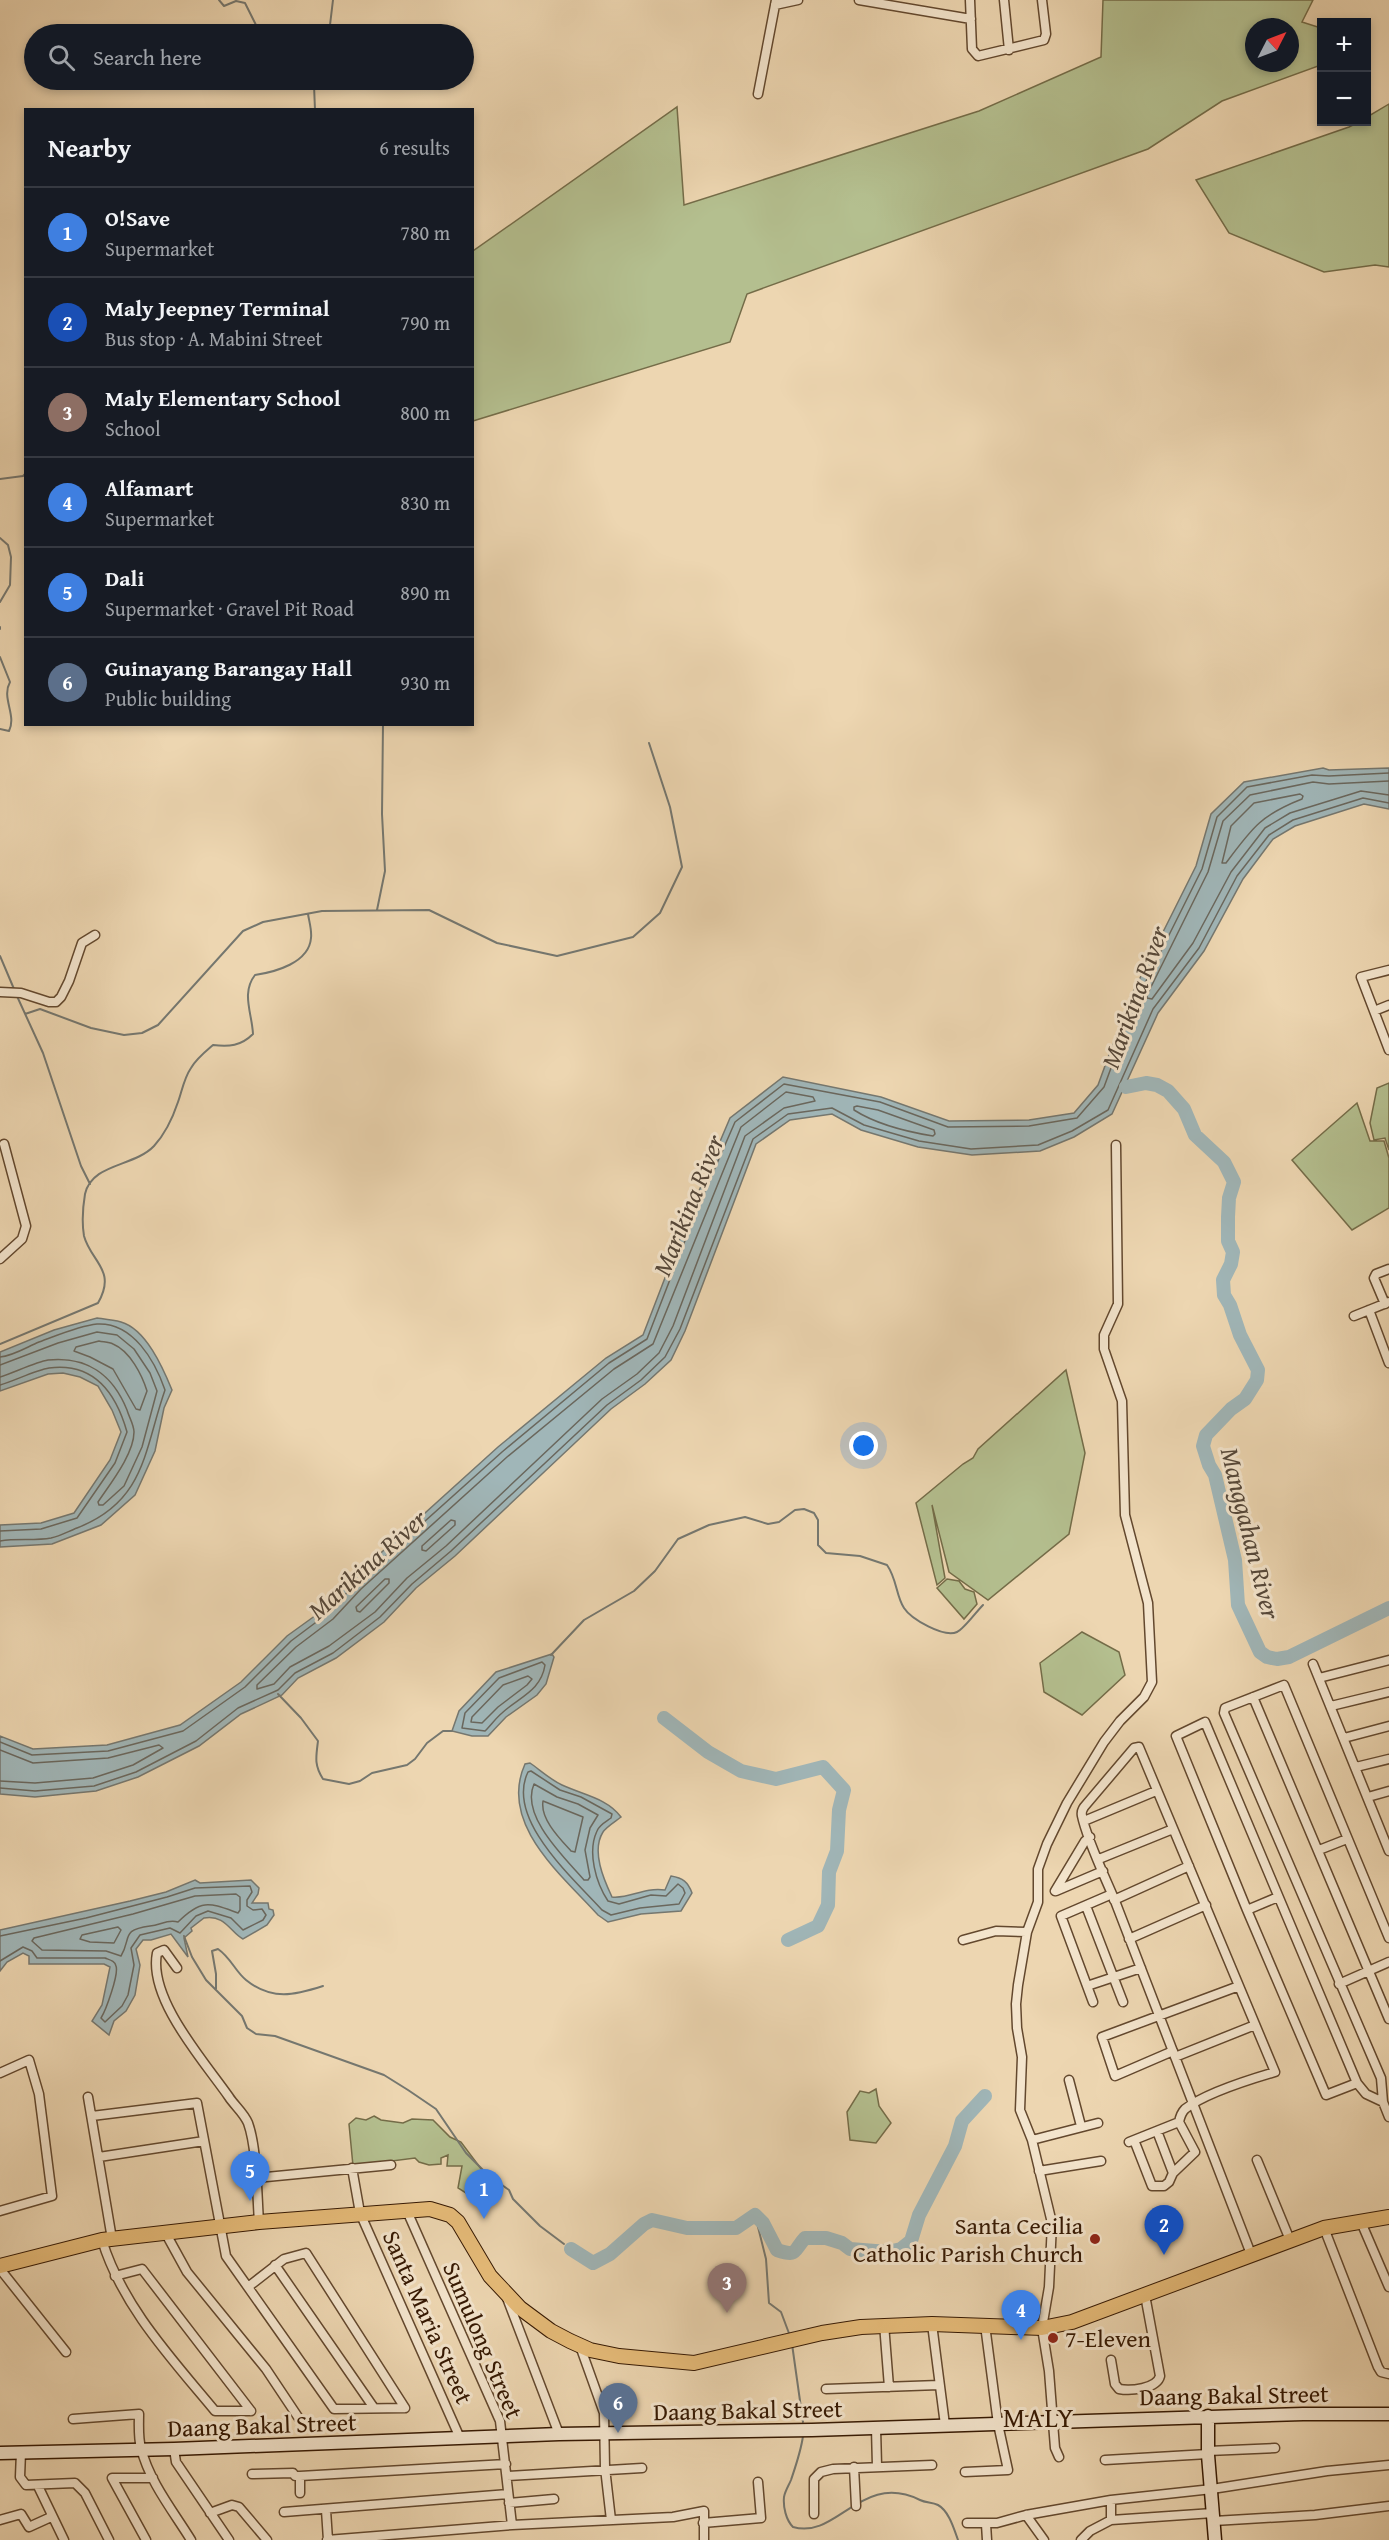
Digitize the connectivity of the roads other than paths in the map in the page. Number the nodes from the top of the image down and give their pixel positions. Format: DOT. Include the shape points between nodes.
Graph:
graph roads {
  1 [pos="798,0"];
  2 [pos="859,0"];
  3 [pos="970,0"];
  4 [pos="1004,0"];
  5 [pos="1042,0"];
  6 [pos="775,3"];
  7 [pos="971,19"];
  8 [pos="1009,50"];
  9 [pos="758,94"];
  10 [pos="95,934"];
  11 [pos="1389,970"];
  12 [pos="0,992"];
  13 [pos="1389,1005"];
  14 [pos="1374,1011"];
  15 [pos="1389,1050"];
  16 [pos="4,1144"];
  17 [pos="1116,1145"];
  18 [pos="0,1259"];
  19 [pos="1389,1269"];
  20 [pos="1387,1303"];
  21 [pos="1369,1310"];
  22 [pos="1354,1316"];
  23 [pos="1389,1363"];
  24 [pos="1389,1660"];
  25 [pos="1313,1664"];
  26 [pos="1319,1678"];
  27 [pos="1389,1692"];
  28 [pos="1253,1697"];
  29 [pos="1331,1706"];
  30 [pos="1389,1726"];
  31 [pos="1344,1738"];
  32 [pos="1389,1759"];
  33 [pos="1356,1767"];
  34 [pos="1156,1791"];
  35 [pos="1389,1791"];
  36 [pos="1368,1797"];
  37 [pos="1084,1821"];
  38 [pos="1389,1822"];
  39 [pos="1379,1825"];
  40 [pos="1173,1829"];
  41 [pos="1090,1837"];
  42 [pos="1347,1839"];
  43 [pos="1319,1850"];
  44 [pos="1389,1850"];
  45 [pos="1099,1859"];
  46 [pos="1189,1866"];
  47 [pos="1103,1871"];
  48 [pos="1113,1897"];
  49 [pos="1278,1897"];
  50 [pos="1206,1905"];
  51 [pos="1086,1906"];
  52 [pos="1246,1910"];
  53 [pos="1027,1932"];
  54 [pos="1389,1938"];
  55 [pos="1129,1939"];
  56 [pos="963,1940"];
  57 [pos="1389,1962"];
  58 [pos="177,1968"];
  59 [pos="1141,1968"];
  60 [pos="1369,1970"];
  61 [pos="1114,1978"];
  62 [pos="1339,1984"];
  63 [pos="1087,1986"];
  64 [pos="1239,1986"];
  65 [pos="1093,2002"];
  66 [pos="1123,2002"];
  67 [pos="1160,2017"];
  68 [pos="1389,2019"];
  69 [pos="1255,2025"];
  70 [pos="1174,2054"];
  71 [pos="0,2073"];
  72 [pos="1069,2080"];
  73 [pos="1357,2083"];
  74 [pos="88,2097"];
  75 [pos="1383,2103"];
  76 [pos="1194,2104"];
  77 [pos="92,2116"];
  78 [pos="1389,2117"];
  79 [pos="1179,2122"];
  80 [pos="1098,2123"];
  81 [pos="1081,2126"];
  82 [pos="1157,2131"];
  83 [pos="1032,2140"];
  84 [pos="204,2141"];
  85 [pos="99,2157"];
  86 [pos="1257,2160"];
  87 [pos="1101,2161"];
  88 [pos="391,2164"];
  89 [pos="352,2168"];
  90 [pos="1039,2171"];
  91 [pos="1173,2173"];
  92 [pos="256,2178"];
  93 [pos="0,2211"];
  94 [pos="407,2211"];
  95 [pos="360,2213"];
  96 [pos="1389,2217"];
  97 [pos="1361,2222"];
  98 [pos="259,2223"];
  99 [pos="221,2227"];
  100 [pos="1324,2228"];
  101 [pos="165,2232"];
  102 [pos="107,2240"];
  103 [pos="1290,2240"];
  104 [pos="1251,2254"];
  105 [pos="275,2265"];
  106 [pos="0,2268"];
  107 [pos="115,2276"];
  108 [pos="248,2287"];
  109 [pos="1389,2287"];
  110 [pos="505,2293"];
  111 [pos="1145,2295"];
  112 [pos="884,2324"];
  113 [pos="932,2324"];
  114 [pos="985,2325"];
  115 [pos="1042,2328"];
  116 [pos="580,2346"];
  117 [pos="66,2352"];
  118 [pos="1111,2360"];
  119 [pos="1389,2374"];
  120 [pos="939,2385"];
  121 [pos="889,2387"];
  122 [pos="826,2389"];
  123 [pos="374,2408"];
  124 [pos="1389,2414"];
  125 [pos="1208,2416"];
  126 [pos="73,2419"];
  127 [pos="1053,2422"];
  128 [pos="302,2423"];
  129 [pos="998,2424"];
  130 [pos="945,2425"];
  131 [pos="876,2428"];
  132 [pos="559,2434"];
  133 [pos="604,2434"];
  134 [pos="503,2436"];
  135 [pos="460,2439"];
  136 [pos="1275,2448"];
  137 [pos="174,2449"];
  138 [pos="141,2450"];
  139 [pos="21,2452"];
  140 [pos="1208,2452"];
  141 [pos="0,2453"];
  142 [pos="1059,2457"];
  143 [pos="1105,2460"];
  144 [pos="506,2464"];
  145 [pos="932,2465"];
  146 [pos="1389,2465"];
  147 [pos="877,2466"];
  148 [pos="854,2467"];
  149 [pos="605,2468"];
  150 [pos="642,2468"];
  151 [pos="965,2472"];
  152 [pos="252,2474"];
  153 [pos="300,2476"];
  154 [pos="507,2476"];
  155 [pos="153,2478"];
  156 [pos="758,2482"];
  157 [pos="38,2486"];
  158 [pos="1212,2489"];
  159 [pos="300,2493"];
  160 [pos="509,2498"];
  161 [pos="554,2499"];
  162 [pos="1111,2500"];
  163 [pos="856,2506"];
  164 [pos="1389,2506"];
  165 [pos="326,2510"];
  166 [pos="285,2512"];
  167 [pos="210,2513"];
  168 [pos="814,2514"];
  169 [pos="1026,2515"];
  170 [pos="51,2517"];
  171 [pos="1213,2517"];
  172 [pos="0,2520"];
  173 [pos="611,2520"];
  174 [pos="1111,2520"];
  175 [pos="703,2523"];
  176 [pos="966,2523"];
  177 [pos="512,2524"];
  178 [pos="986,2524"];
  179 [pos="64,2540"];
  180 [pos="109,2540"];
  181 [pos="146,2540"];
  182 [pos="191,2540"];
  183 [pos="229,2540"];
  184 [pos="267,2540"];
  185 [pos="328,2540"];
  186 [pos="704,2540"];
  187 [pos="987,2540"];
  188 [pos="1044,2540"];
  189 [pos="1081,2540"];
  190 [pos="1215,2540"];
  1 -- 6 [label="street"];
  2 -- 7 [label="street"];
  3 -- 7 [label="street"];
  4 -- 8 [label="street"];
  5 -- 8 [label="street" via="1045,38"];
  6 -- 9 [label="street"];
  7 -- 8 [label="street" via="972,49 976,54"];
  10 -- 12 [label="street" via="82,943 69,981 56,1002"];
  11 -- 14 [label="street" via="1361,977"];
  13 -- 14 [label="street"];
  14 -- 15 [label="street"];
  16 -- 18 [label="street" via="26,1226 21,1239"];
  17 -- 53 [label="street" via="1118,1304 1104,1335 1104,1349 1122,1401 1125,1515 1148,1603 1152,1682 1144,1697 1104,1742 1067,1803 1038,1869 1038,1902"];
  19 -- 20 [label="street" via="1374,1278"];
  20 -- 21 [label="street"];
  21 -- 22 [label="street"];
  21 -- 23 [label="street"];
  24 -- 26 [label="street"];
  25 -- 26 [label="street"];
  26 -- 29 [label="street"];
  27 -- 29 [label="street"];
  28 -- 42 [label="street" via="1284,1685"];
  28 -- 43 [label="street"];
  28 -- 62 [label="street" via="1225,1708 1224,1713"];
  29 -- 31 [label="street"];
  30 -- 31 [label="street"];
  31 -- 33 [label="street"];
  32 -- 33 [label="street"];
  33 -- 36 [label="street"];
  34 -- 37 [label="street"];
  34 -- 37 [label="street" via="1136,1747 1083,1809"];
  34 -- 40 [label="street"];
  35 -- 36 [label="street"];
  36 -- 39 [label="street"];
  37 -- 41 [label="street"];
  38 -- 39 [label="street"];
  39 -- 44 [label="street"];
  40 -- 45 [label="street"];
  40 -- 46 [label="street"];
  41 -- 45 [label="street"];
  41 -- 47 [label="street" via="1055,1891"];
  42 -- 43 [label="street"];
  42 -- 54 [label="street"];
  43 -- 60 [label="street"];
  45 -- 47 [label="street"];
  46 -- 48 [label="street"];
  46 -- 50 [label="street"];
  47 -- 48 [label="street"];
  48 -- 51 [label="street"];
  48 -- 55 [label="street"];
  49 -- 52 [label="street"];
  49 -- 52 [label="street" via="1205,1722 1176,1736"];
  49 -- 73 [label="street"];
  50 -- 55 [label="street"];
  50 -- 64 [label="street"];
  51 -- 61 [label="street"];
  51 -- 63 [label="street" via="1061,1916"];
  52 -- 73 [label="street" via="1326,2095"];
  53 -- 56 [label="street" via="996,1931"];
  53 -- 83 [label="street" via="1016,2004 1022,2057 1020,2110"];
  55 -- 59 [label="street"];
  57 -- 60 [label="street"];
  58 -- 92 [label="street" via="163,1950 156,1955 163,1997 178,2027 247,2121"];
  59 -- 61 [label="street"];
  59 -- 67 [label="street"];
  60 -- 62 [label="street"];
  60 -- 68 [label="street"];
  61 -- 63 [label="street"];
  61 -- 66 [label="street"];
  62 -- 75 [label="street" via="1381,2078"];
  63 -- 65 [label="street"];
  64 -- 67 [label="street"];
  64 -- 69 [label="street"];
  67 -- 70 [label="street"];
  67 -- 70 [label="street" via="1102,2037 1115,2076"];
  69 -- 70 [label="street"];
  69 -- 76 [label="street" via="1275,2072"];
  70 -- 76 [label="street"];
  71 -- 93 [label="street" via="29,2061 39,2094 52,2196"];
  72 -- 81 [label="street"];
  73 -- 75 [label="street" via="1366,2094"];
  74 -- 77 [label="street"];
  75 -- 78 [label="street"];
  76 -- 79 [label="street" via="1184,2110"];
  76 -- 104 [label="street"];
  77 -- 84 [label="street" via="197,2103"];
  77 -- 85 [label="street"];
  79 -- 82 [label="street"];
  79 -- 91 [label="street" via="1195,2152"];
  80 -- 81 [label="street"];
  81 -- 83 [label="street"];
  82 -- 91 [label="street"];
  82 -- 91 [label="street" via="1132,2141 1152,2186 1164,2186"];
  83 -- 90 [label="street"];
  84 -- 85 [label="street"];
  84 -- 99 [label="street"];
  85 -- 102 [label="street"];
  86 -- 103 [label="street"];
  87 -- 90 [label="street"];
  88 -- 89 [label="street"];
  89 -- 92 [label="street"];
  89 -- 95 [label="street, Santa Maria Street"];
  90 -- 115 [label="street" via="1052,2223 1049,2287"];
  92 -- 98 [label="street"];
  94 -- 95 [label="main road"];
  94 -- 110 [label="main road" via="440,2211 458,2222 490,2276"];
  94 -- 134 [label="street, Sumulong Street" via="500,2421"];
  95 -- 98 [label="main road"];
  95 -- 135 [label="street, Santa Maria Street"];
  96 -- 97 [label="main road"];
  97 -- 100 [label="main road"];
  97 -- 109 [label="street"];
  98 -- 99 [label="main road"];
  99 -- 101 [label="main road"];
  99 -- 108 [label="street" via="226,2256"];
  100 -- 103 [label="main road"];
  100 -- 119 [label="street" via="1378,2367"];
  101 -- 102 [label="main road"];
  101 -- 128 [label="street" via="187,2272 266,2369"];
  102 -- 106 [label="main road"];
  102 -- 107 [label="street"];
  103 -- 104 [label="main road"];
  104 -- 111 [label="main road"];
  105 -- 108 [label="street"];
  105 -- 123 [label="street"];
  105 -- 123 [label="street" via="306,2253 405,2408"];
  106 -- 117 [label="street"];
  107 -- 107 [label="street" via="159,2343 215,2411 251,2411 142,2270"];
  108 -- 123 [label="street" via="334,2409"];
  110 -- 116 [label="main road" via="541,2324"];
  110 -- 132 [label="street"];
  111 -- 115 [label="main road" via="1072,2322"];
  111 -- 118 [label="street" via="1159,2381 1119,2389"];
  112 -- 113 [label="main road"];
  112 -- 116 [label="main road" via="684,2363 619,2356"];
  112 -- 121 [label="street"];
  113 -- 114 [label="main road"];
  113 -- 120 [label="street"];
  114 -- 115 [label="main road"];
  114 -- 129 [label="street"];
  115 -- 127 [label="street"];
  116 -- 133 [label="street" via="604,2413"];
  120 -- 121 [label="street"];
  120 -- 130 [label="street"];
  121 -- 122 [label="street"];
  124 -- 125 [label="street, Daang Bakal Street"];
  125 -- 127 [label="street, Daang Bakal Street"];
  125 -- 140 [label="street"];
  126 -- 138 [label="street" via="139,2414"];
  127 -- 129 [label="street, Daang Bakal Street"];
  127 -- 142 [label="street"];
  129 -- 130 [label="street, Daang Bakal Street"];
  129 -- 151 [label="street" via="1008,2470"];
  130 -- 131 [label="street, Daang Bakal Street"];
  131 -- 133 [label="street, Daang Bakal Street"];
  131 -- 147 [label="street"];
  132 -- 133 [label="street, Daang Bakal Street"];
  132 -- 134 [label="street, Daang Bakal Street"];
  133 -- 149 [label="street"];
  134 -- 135 [label="street, Daang Bakal Street"];
  134 -- 144 [label="street, Sumulong Street"];
  135 -- 137 [label="street, Daang Bakal Street"];
  136 -- 140 [label="street"];
  137 -- 138 [label="street, Daang Bakal Street"];
  137 -- 167 [label="street" via="176,2462"];
  138 -- 139 [label="street, Daang Bakal Street"];
  138 -- 155 [label="street"];
  139 -- 141 [label="street, Daang Bakal Street"];
  139 -- 157 [label="street" via="21,2477 26,2484"];
  140 -- 143 [label="street"];
  140 -- 158 [label="street"];
  144 -- 153 [label="street"];
  144 -- 154 [label="street, Sumulong Street"];
  145 -- 147 [label="street"];
  146 -- 158 [label="street"];
  147 -- 148 [label="street"];
  148 -- 163 [label="street"];
  148 -- 168 [label="street" via="821,2472 814,2479"];
  149 -- 150 [label="street"];
  149 -- 154 [label="street"];
  149 -- 173 [label="street"];
  152 -- 153 [label="street"];
  153 -- 159 [label="street"];
  154 -- 160 [label="street, Sumulong Street"];
  155 -- 181 [label="street" via="112,2478"];
  155 -- 182 [label="street"];
  156 -- 175 [label="street" via="761,2518"];
  157 -- 170 [label="street"];
  157 -- 180 [label="street" via="75,2483 85,2493"];
  158 -- 162 [label="street"];
  158 -- 171 [label="street"];
  160 -- 161 [label="street"];
  160 -- 165 [label="street"];
  160 -- 177 [label="street, Sumulong Street"];
  162 -- 169 [label="street"];
  162 -- 174 [label="street"];
  164 -- 171 [label="street" via="1315,2515"];
  165 -- 166 [label="street"];
  165 -- 185 [label="street"];
  167 -- 183 [label="street"];
  167 -- 184 [label="street" via="232,2505 239,2507"];
  169 -- 178 [label="street"];
  169 -- 188 [label="street"];
  170 -- 172 [label="street" via="28,2527 21,2514"];
  170 -- 179 [label="street"];
  171 -- 174 [label="street"];
  171 -- 190 [label="street"];
  173 -- 175 [label="street" via="704,2511"];
  173 -- 177 [label="street"];
  174 -- 189 [label="street" via="1090,2530"];
  175 -- 186 [label="street"];
  176 -- 178 [label="street"];
  177 -- 185 [label="street"];
  178 -- 187 [label="street"];
}
